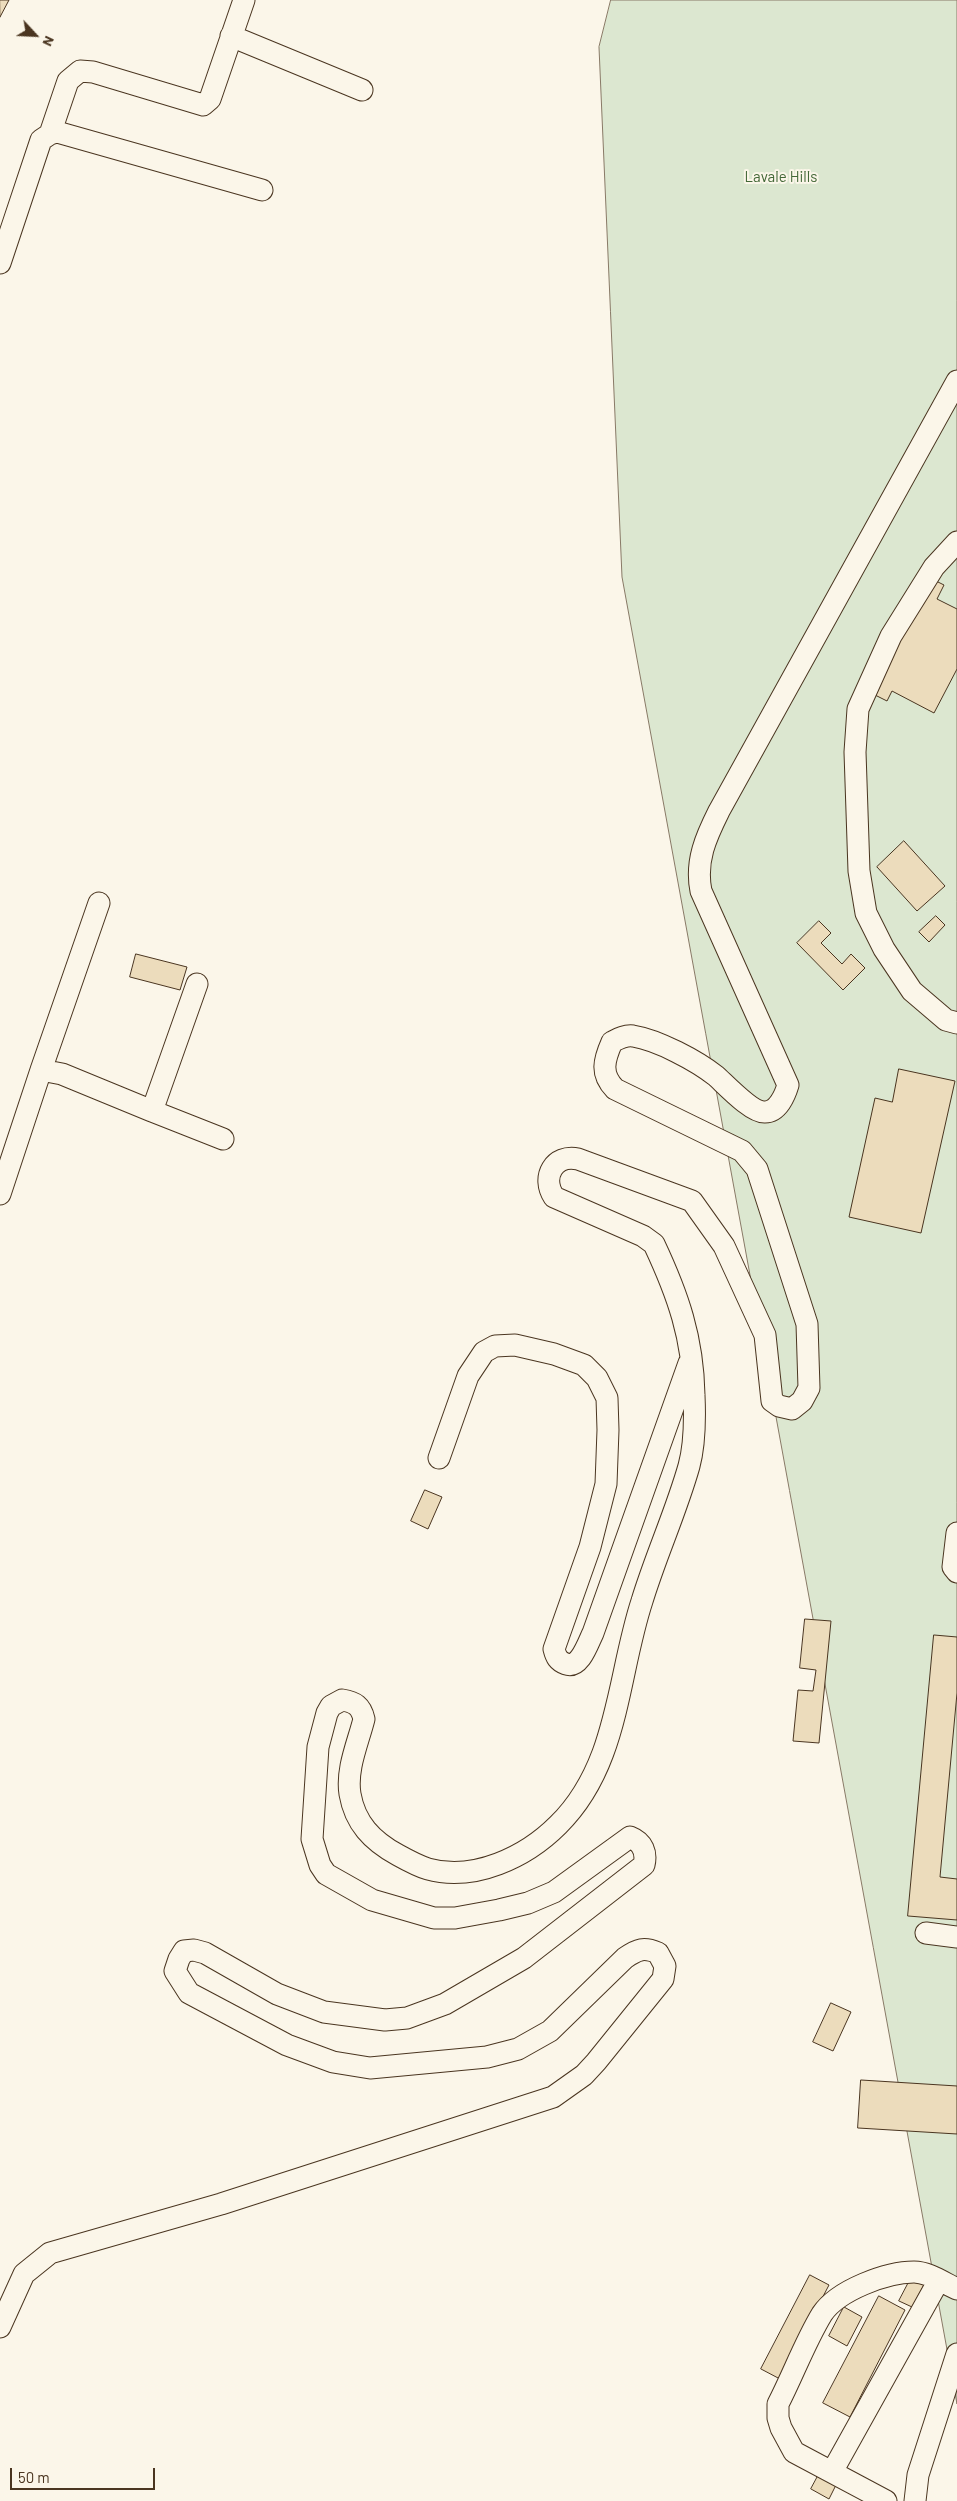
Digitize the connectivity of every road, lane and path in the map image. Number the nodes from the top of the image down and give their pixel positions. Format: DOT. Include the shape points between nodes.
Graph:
graph roads {
  1 [pos="244,0"];
  2 [pos="232,36"];
  3 [pos="362,90"];
  4 [pos="50,134"];
  5 [pos="262,190"];
  6 [pos="0,263"];
  7 [pos="957,381"];
  8 [pos="957,542"];
  9 [pos="99,903"];
  10 [pos="197,984"];
  11 [pos="957,1023"];
  12 [pos="42,1070"];
  13 [pos="152,1111"];
  14 [pos="222,1140"];
  15 [pos="0,1194"];
  16 [pos="691,1355"];
  17 [pos="438,1458"];
  18 [pos="957,1533"];
  19 [pos="957,1572"];
  20 [pos="926,1934"];
  21 [pos="957,1936"];
  22 [pos="948,2284"];
  23 [pos="0,2327"];
  24 [pos="957,2354"];
  25 [pos="832,2472"];
  26 [pos="886,2501"];
  27 [pos="915,2501"];
  1 -- 2 [label="lane"];
  2 -- 3 [label="lane"];
  2 -- 4 [label="lane" via="210,99 203,105 80,71 68,81"];
  4 -- 5 [label="lane" via="57,132"];
  4 -- 6 [label="lane" via="41,140"];
  7 -- 16 [label="lane" via="719,811 706,837 699,863 701,891 788,1085 785,1094 773,1109 765,1112 756,1110 714,1075 670,1050 632,1036 612,1042 604,1064 608,1082 615,1089 742,1151 757,1169 807,1324 809,1388 802,1401 788,1409 772,1400 765,1335 724,1246 692,1201 578,1159 564,1159 550,1169 549,1183 554,1197 643,1236 654,1244 685,1320"];
  8 -- 11 [label="lane" via="934,567 891,636 858,709 855,752 859,871 866,912 884,949 912,991 946,1020"];
  9 -- 12 [label="lane"];
  10 -- 13 [label="lane"];
  12 -- 13 [label="lane" via="62,1074"];
  12 -- 15 [label="lane"];
  13 -- 14 [label="lane"];
  16 -- 17 [label="lane" via="593,1633 578,1661 570,1665 556,1657 554,1649 590,1547 606,1484 607,1398 597,1378 584,1365 554,1354 515,1344 495,1346 477,1359 468,1376"];
  16 -- 23 [label="lane" via="694,1405 690,1464 641,1603 603,1752 591,1780 559,1824 541,1840 499,1864 472,1871 454,1873 427,1869 389,1850 368,1833 354,1808 350,1793 350,1770 364,1719 362,1710 350,1701 342,1700 327,1712 318,1747 315,1778 312,1839 326,1874 372,1900 412,1914 455,1918 528,1903 554,1892 630,1838 643,1847 644,1865 524,1958 445,2004 407,2018 384,2020 324,2012 277,1994 206,1953 194,1950 184,1951 176,1970 189,1993 287,2045 333,2062 370,2068 487,2057 518,2049 550,2031 638,1949 658,1953 665,1966 663,1979 584,2075 553,2097 222,2204 50,2253 24,2274"];
  18 -- 19 [label="lane" via="953,1567"];
  20 -- 21 [label="lane"];
  22 -- 25 [label="lane"];
  22 -- 25 [label="lane" via="925,2273 914,2272 876,2279 842,2296 823,2313 778,2404 778,2418 794,2452"];
  24 -- 27 [label="lane" via="918,2475"];
  25 -- 26 [label="lane"];
}
